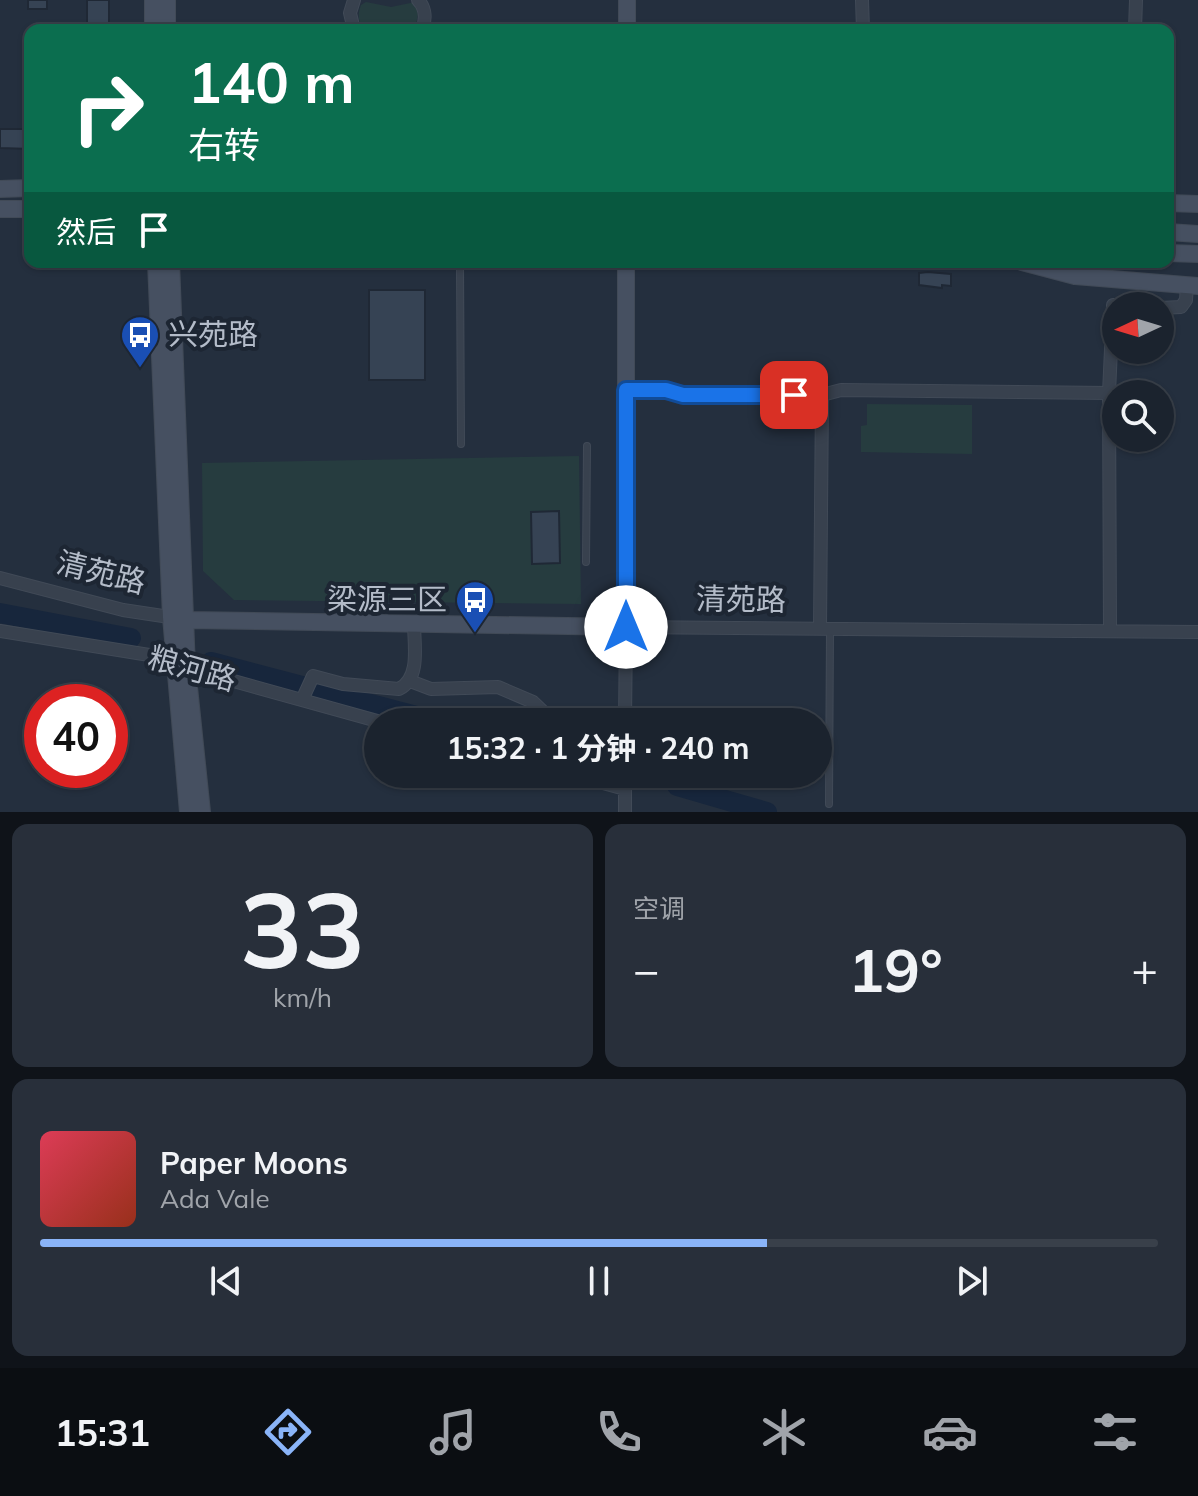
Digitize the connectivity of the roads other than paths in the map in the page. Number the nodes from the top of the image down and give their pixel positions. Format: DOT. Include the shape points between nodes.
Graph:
graph roads {
  1 [pos="153,0"];
  2 [pos="167,0"];
  3 [pos="354,0"];
  4 [pos="418,0"];
  5 [pos="627,0"];
  6 [pos="862,0"];
  7 [pos="1136,0"];
  8 [pos="153,24"];
  9 [pos="167,24"];
  10 [pos="353,24"];
  11 [pos="424,24"];
  12 [pos="627,24"];
  13 [pos="863,24"];
  14 [pos="1135,24"];
  15 [pos="24,188"];
  16 [pos="0,189"];
  17 [pos="1174,203"];
  18 [pos="1198,204"];
  19 [pos="0,209"];
  20 [pos="24,209"];
  21 [pos="1174,232"];
  22 [pos="1198,234"];
  23 [pos="1174,253"];
  24 [pos="1198,254"];
  25 [pos="156,268"];
  26 [pos="171,268"];
  27 [pos="460,268"];
  28 [pos="626,268"];
  29 [pos="1045,268"];
  30 [pos="1192,285"];
  31 [pos="1174,307"];
  32 [pos="626,390"];
  33 [pos="1102,393"];
  34 [pos="822,395"];
  35 [pos="461,444"];
  36 [pos="587,446"];
  37 [pos="1109,452"];
  38 [pos="586,562"];
  39 [pos="0,578"];
  40 [pos="179,619"];
  41 [pos="414,623"];
  42 [pos="626,627"];
  43 [pos="825,628"];
  44 [pos="0,631"];
  45 [pos="1110,631"];
  46 [pos="1198,632"];
  47 [pos="180,663"];
  48 [pos="410,681"];
  49 [pos="343,684"];
  50 [pos="302,700"];
  51 [pos="331,707"];
  52 [pos="539,708"];
  53 [pos="625,708"];
  54 [pos="364,717"];
  55 [pos="621,788"];
  56 [pos="625,789"];
  57 [pos="829,804"];
  58 [pos="188,812"];
  59 [pos="202,812"];
  60 [pos="625,812"];
  1 -- 8 [label="main road"];
  2 -- 9 [label="main road"];
  3 -- 10 [label="street"];
  4 -- 11 [label="street"];
  5 -- 12 [label="main road"];
  6 -- 13 [label="street"];
  7 -- 14 [label="street"];
  15 -- 16 [label="main road"];
  17 -- 18 [label="main road"];
  19 -- 20 [label="main road"];
  21 -- 22 [label="main road"];
  23 -- 24 [label="main road"];
  25 -- 40 [label="main road"];
  26 -- 40 [label="main road"];
  27 -- 35 [label="lane"];
  28 -- 32 [label="main road"];
  29 -- 30 [label="main road" via="1075,276"];
  30 -- 31 [label="street" via="1181,307"];
  32 -- 34 [label="street"];
  32 -- 42 [label="main road"];
  33 -- 34 [label="street" via="841,390"];
  34 -- 43 [label="street"];
  36 -- 38 [label="lane"];
  37 -- 45 [label="street"];
  39 -- 40 [label="street, 清苑路"];
  40 -- 41 [label="main road, 清苑路"];
  40 -- 47 [label="main road"];
  41 -- 42 [label="main road, 清苑路"];
  41 -- 48 [label="street"];
  42 -- 43 [label="street, 清苑路"];
  42 -- 53 [label="street"];
  43 -- 45 [label="street, 清苑路"];
  43 -- 57 [label="lane"];
  44 -- 47 [label="street, 粮河路"];
  45 -- 46 [label="street, 清苑路"];
  47 -- 50 [label="street, 粮河路"];
  47 -- 58 [label="main road"];
  47 -- 59 [label="main road"];
  48 -- 49 [label="street" via="399,689"];
  48 -- 52 [label="street" via="431,689 498,687"];
  49 -- 50 [label="street" via="313,676"];
  49 -- 51 [label="street"];
  50 -- 51 [label="street, 粮河路"];
  51 -- 54 [label="street, 粮河路"];
  55 -- 56 [label="street"];
  56 -- 60 [label="street"];
}
